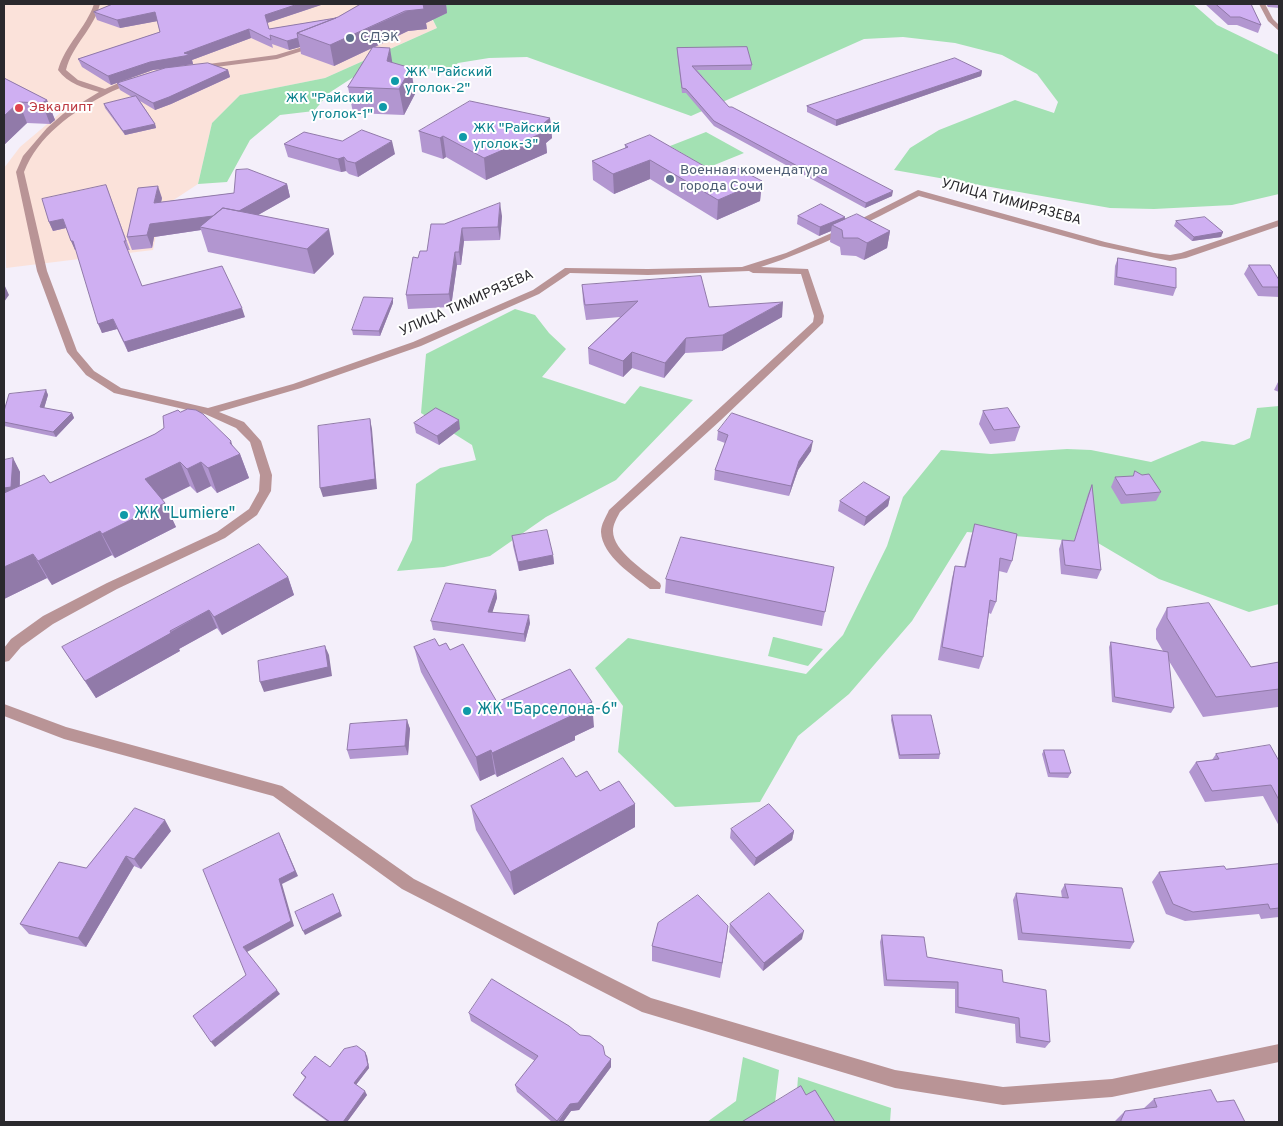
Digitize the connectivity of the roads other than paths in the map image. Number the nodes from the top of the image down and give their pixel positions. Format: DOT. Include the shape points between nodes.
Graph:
graph roads {
  1 [pos="97,4"];
  2 [pos="1262,4"];
  3 [pos="1279,29"];
  4 [pos="322,42"];
  5 [pos="195,68"];
  6 [pos="146,76"];
  7 [pos="105,91"];
  8 [pos="1279,223"];
  9 [pos="743,270"];
  10 [pos="208,411"];
  11 [pos="655,586"];
  12 [pos="4,657"];
  13 [pos="4,710"];
  14 [pos="1279,1054"];
  1 -- 7 [label="street" via="91,22 62,70 75,80"];
  2 -- 3 [label="street"];
  4 -- 5 [label="street" via="277,57"];
  6 -- 7 [label="street, УЛИЦА ТИМИРЯЗЕВА"];
  7 -- 10 [label="street, УЛИЦА ТИМИРЯЗЕВА" via="83,104 36,142 21,164 20,172 42,271 72,352 90,373 118,391"];
  8 -- 9 [label="street, УЛИЦА ТИМИРЯЗЕВА" via="1170,258 1103,244 918,193 790,255"];
  9 -- 10 [label="street, УЛИЦА ТИМИРЯЗЕВА" via="568,270 536,292 417,344 297,386"];
  9 -- 11 [label="street, УЛИЦА ТИМИРЯЗЕВА" via="805,271 819,316 818,323 615,510 607,535 612,549"];
  10 -- 12 [label="street, УЛИЦА ТИМИРЯЗЕВА" via="240,425 255,441 266,475 265,492 253,512 220,535 48,620 16,643"];
  13 -- 14 [label="street" via="64,733 277,791 408,884 648,1006 895,1080 1003,1096 1112,1088"];
}
